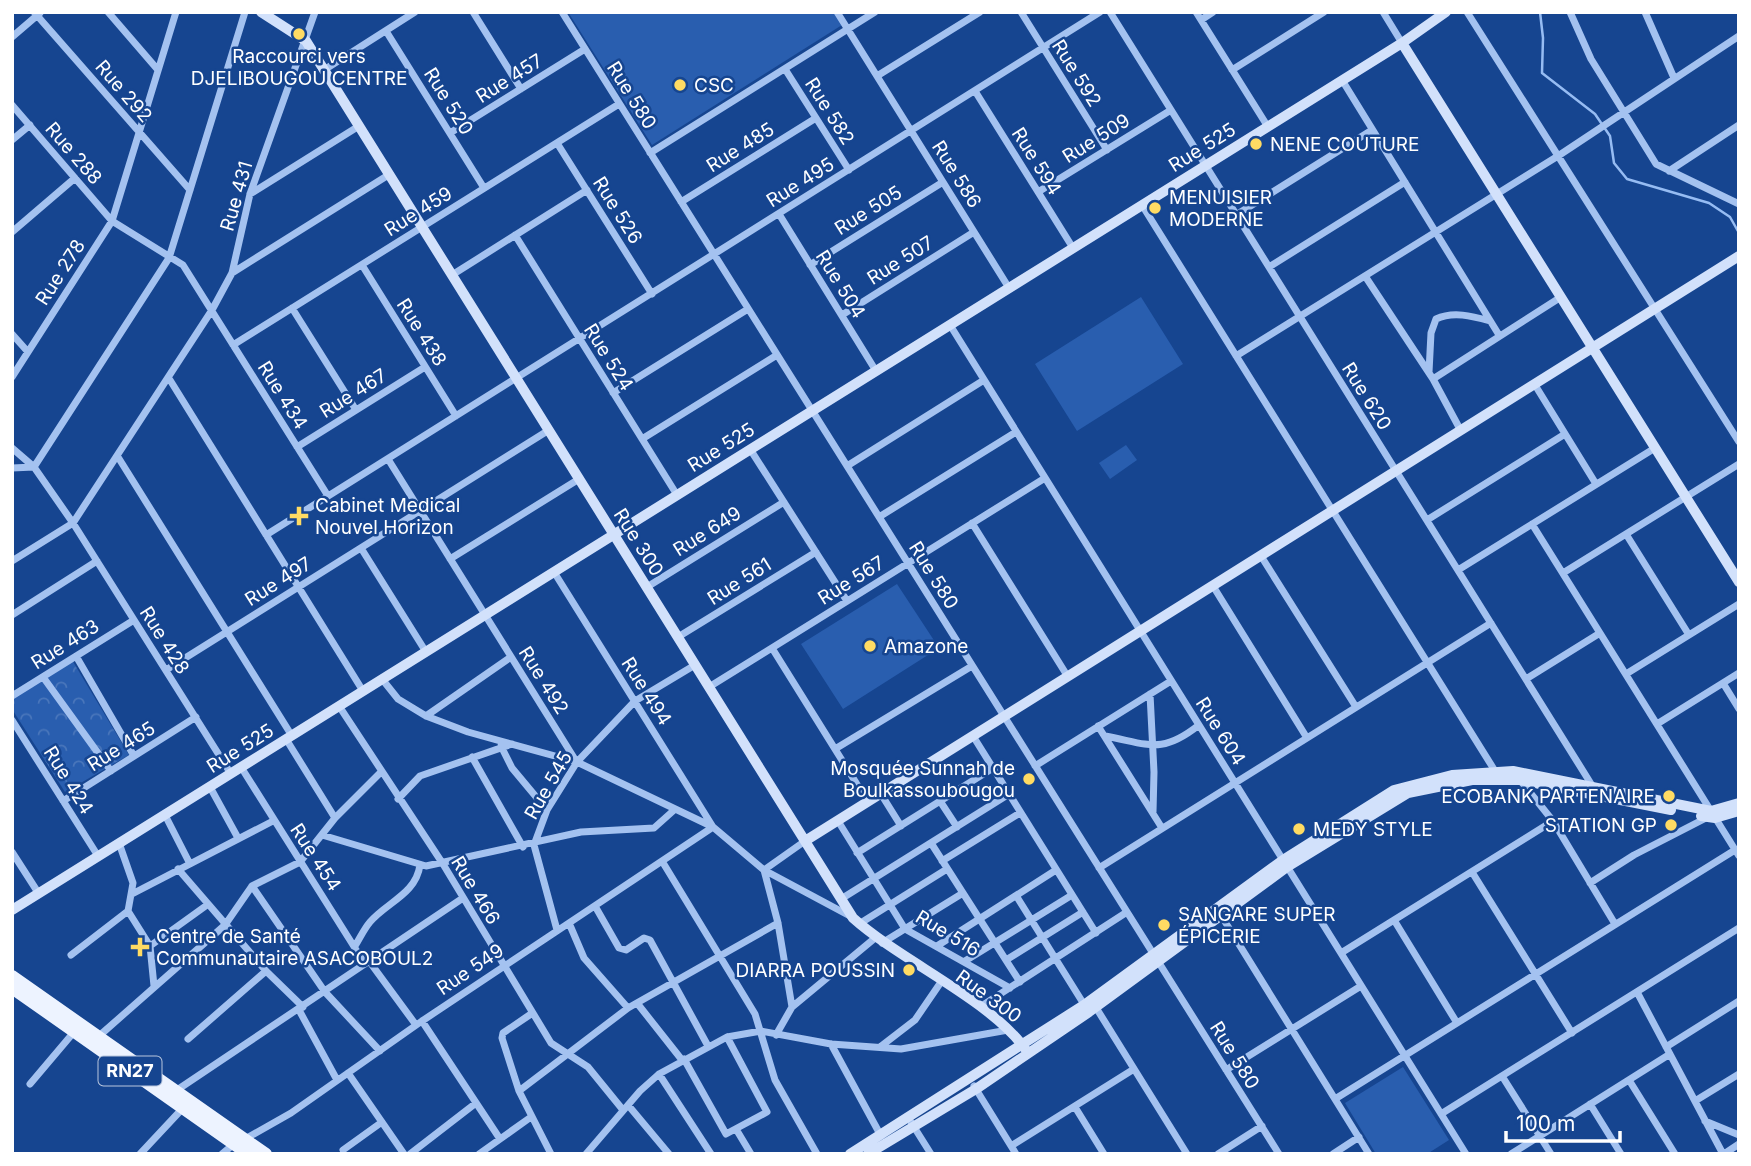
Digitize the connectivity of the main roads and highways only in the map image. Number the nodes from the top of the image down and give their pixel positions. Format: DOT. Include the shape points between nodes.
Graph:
graph roads {
  1 [pos="12,976"];
  2 [pos="12,988"];
  3 [pos="240,1142"];
  4 [pos="248,1154"];
  5 [pos="266,1154"];
  1 -- 3 [label="main road, RN27" via="177,1090"];
  2 -- 3 [label="main road, RN27" via="183,1108"];
  3 -- 4 [label="main road, RN27"];
  3 -- 5 [label="main road, RN27"];
}
